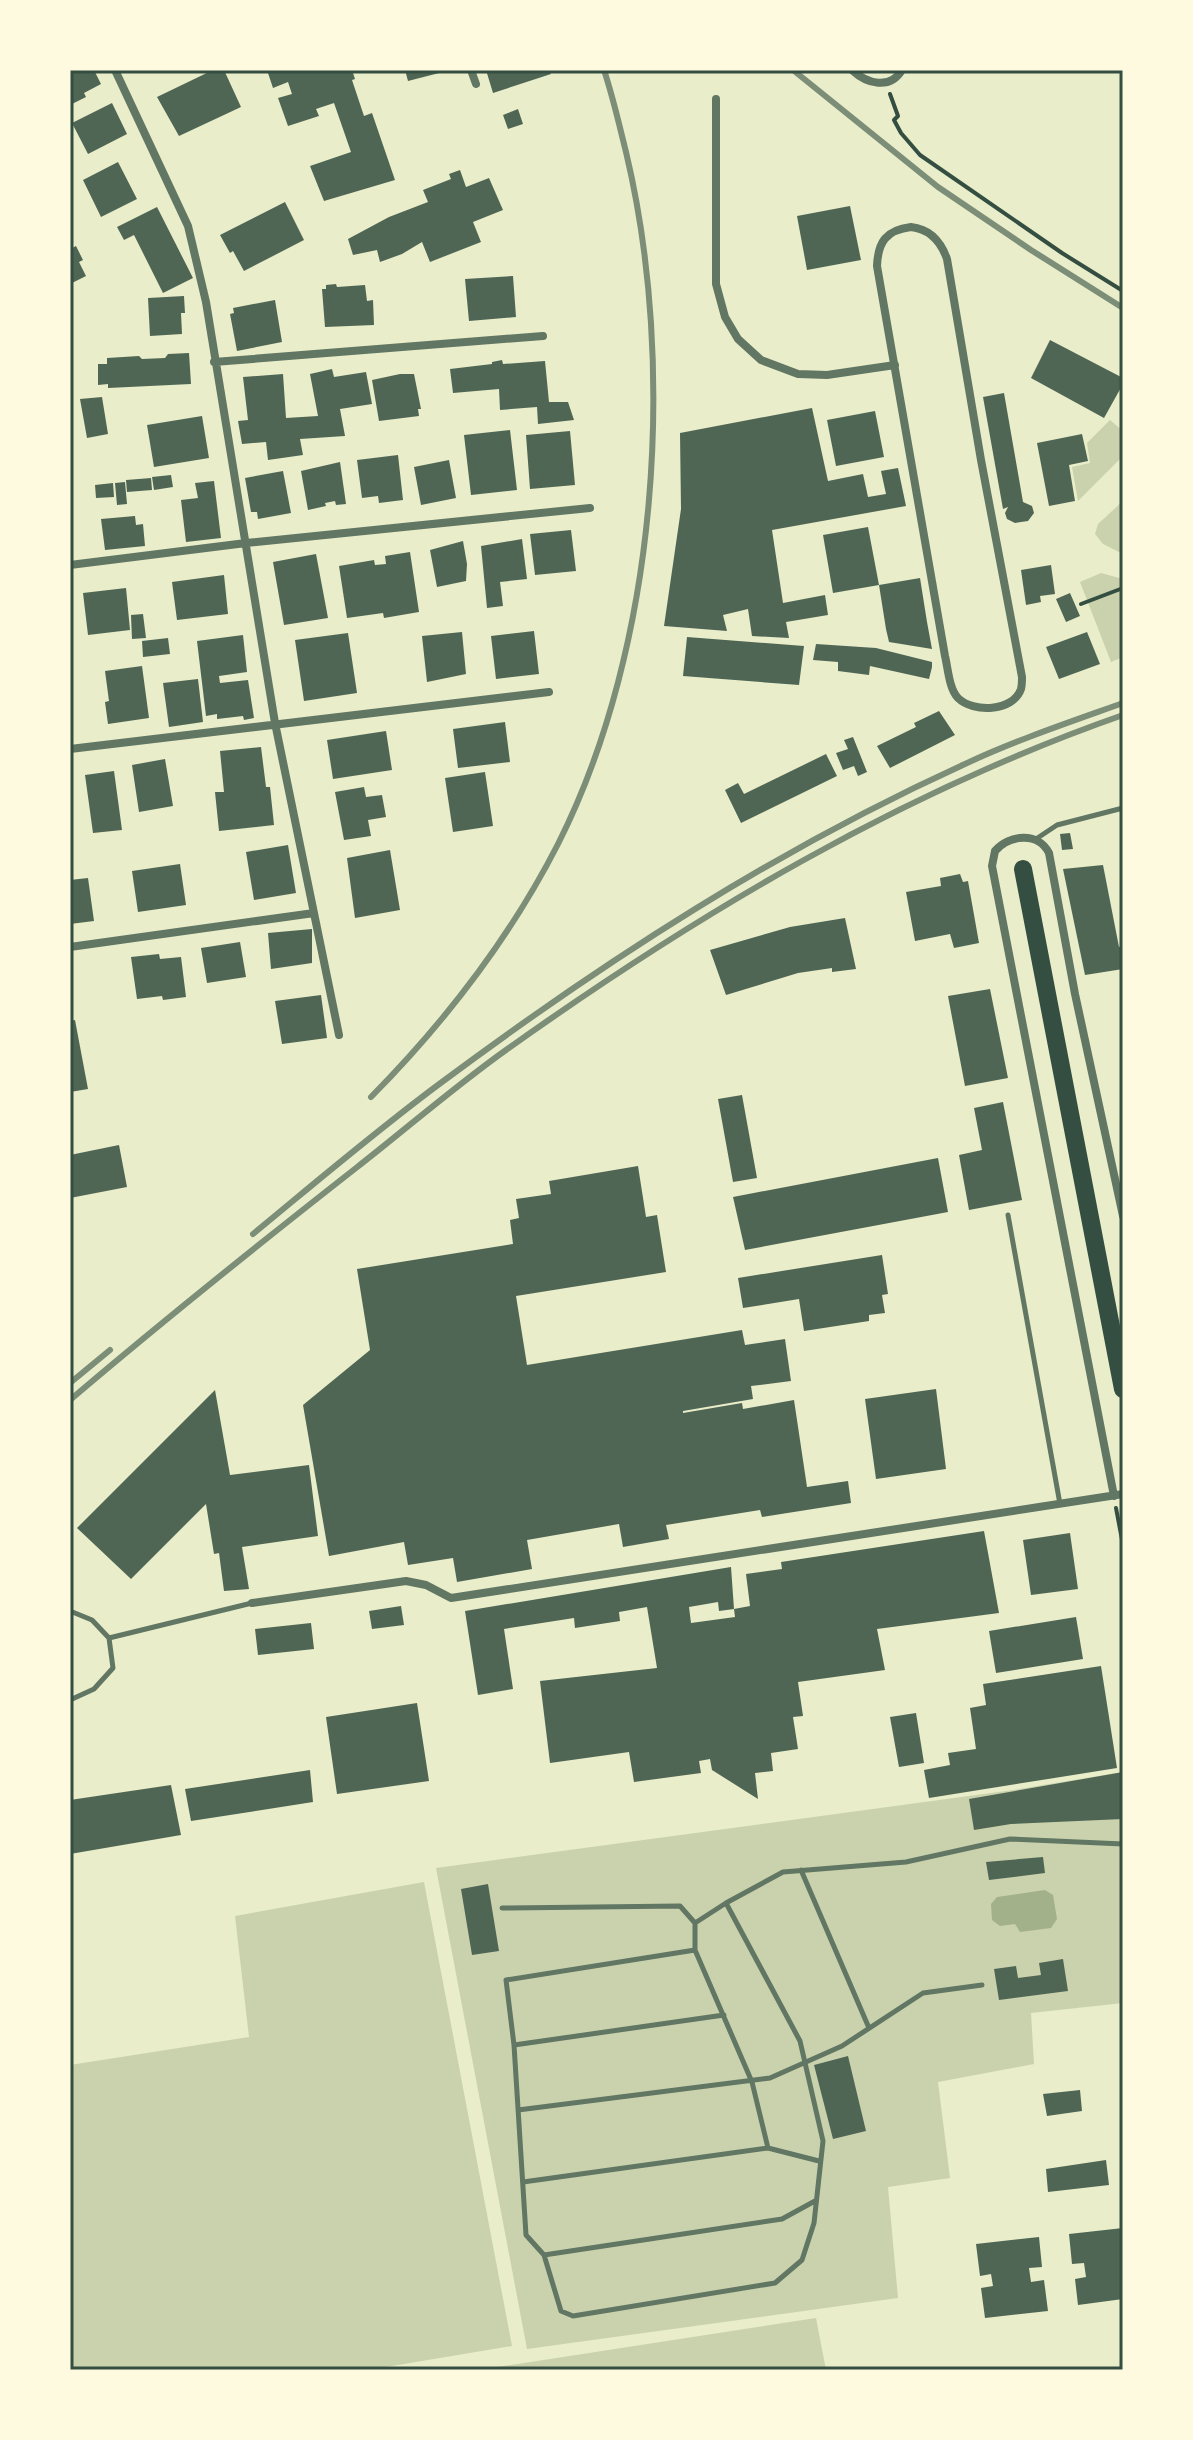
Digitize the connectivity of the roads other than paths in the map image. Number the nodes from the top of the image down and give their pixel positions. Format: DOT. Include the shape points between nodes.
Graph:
graph roads {
  1 [pos="115,70"];
  2 [pos="471,70"];
  3 [pos="852,70"];
  4 [pos="902,70"];
  5 [pos="476,84"];
  6 [pos="716,99"];
  7 [pos="543,336"];
  8 [pos="214,362"];
  9 [pos="895,365"];
  10 [pos="590,508"];
  11 [pos="246,543"];
  12 [pos="70,565"];
  13 [pos="549,692"];
  14 [pos="275,723"];
  15 [pos="70,749"];
  16 [pos="1123,808"];
  17 [pos="1036,839"];
  18 [pos="1023,869"];
  19 [pos="314,913"];
  20 [pos="70,947"];
  21 [pos="339,1035"];
  22 [pos="1008,1215"];
  23 [pos="1123,1216"];
  24 [pos="1123,1389"];
  25 [pos="1118,1495"];
  26 [pos="1060,1504"];
  27 [pos="252,1603"];
  28 [pos="70,1611"];
  29 [pos="109,1638"];
  30 [pos="70,1700"];
  31 [pos="1123,1844"];
  32 [pos="801,1870"];
  33 [pos="726,1903"];
  34 [pos="502,1908"];
  35 [pos="695,1923"];
  36 [pos="695,1950"];
  37 [pos="982,1985"];
  38 [pos="724,2015"];
  39 [pos="869,2028"];
  40 [pos="514,2045"];
  41 [pos="805,2061"];
  42 [pos="752,2082"];
  43 [pos="518,2110"];
  44 [pos="768,2148"];
  45 [pos="819,2161"];
  46 [pos="523,2182"];
  47 [pos="815,2201"];
  48 [pos="544,2255"];
  1 -- 8 [label="street" via="188,226"];
  2 -- 5 [label="street"];
  3 -- 4 [label="street" via="876,83 887,83"];
  6 -- 9 [label="street" via="716,284 738,339 761,360 798,374"];
  7 -- 8 [label="street"];
  8 -- 11 [label="street"];
  9 -- 9 [label="street" via="953,688 965,702 998,707 1021,689 1020,663 947,259 938,241 919,228 890,233 877,255"];
  10 -- 11 [label="street"];
  11 -- 12 [label="street"];
  11 -- 14 [label="street"];
  13 -- 14 [label="street"];
  14 -- 15 [label="street"];
  14 -- 19 [label="street"];
  16 -- 17 [label="lane" via="1057,825"];
  17 -- 23 [label="street" via="1049,853"];
  17 -- 25 [label="street" via="1001,844 992,866"];
  18 -- 24 [label="main road"];
  19 -- 20 [label="street"];
  19 -- 21 [label="street"];
  22 -- 26 [label="lane"];
  25 -- 26 [label="street"];
  26 -- 27 [label="street" via="451,1598 406,1581"];
  27 -- 29 [label="lane"];
  28 -- 29 [label="lane" via="92,1620"];
  29 -- 30 [label="lane" via="113,1668 94,1689"];
  31 -- 32 [label="lane" via="1010,1839 906,1862"];
  32 -- 33 [label="lane" via="783,1872"];
  32 -- 39 [label="lane"];
  33 -- 35 [label="lane"];
  33 -- 41 [label="lane" via="800,2041"];
  34 -- 35 [label="lane" via="680,1906"];
  35 -- 36 [label="lane"];
  36 -- 38 [label="lane"];
  36 -- 40 [label="lane" via="506,1980"];
  37 -- 39 [label="lane" via="923,1993"];
  38 -- 40 [label="lane"];
  38 -- 42 [label="lane"];
  39 -- 41 [label="lane"];
  40 -- 43 [label="lane"];
  41 -- 42 [label="lane"];
  41 -- 45 [label="lane" via="823,2141"];
  42 -- 43 [label="lane"];
  42 -- 44 [label="lane"];
  43 -- 46 [label="lane"];
  44 -- 45 [label="lane"];
  44 -- 46 [label="lane"];
  45 -- 47 [label="lane"];
  46 -- 48 [label="lane" via="526,2235"];
  47 -- 48 [label="lane" via="782,2219"];
  47 -- 48 [label="lane" via="802,2260 775,2283 573,2316 561,2311"];
}
